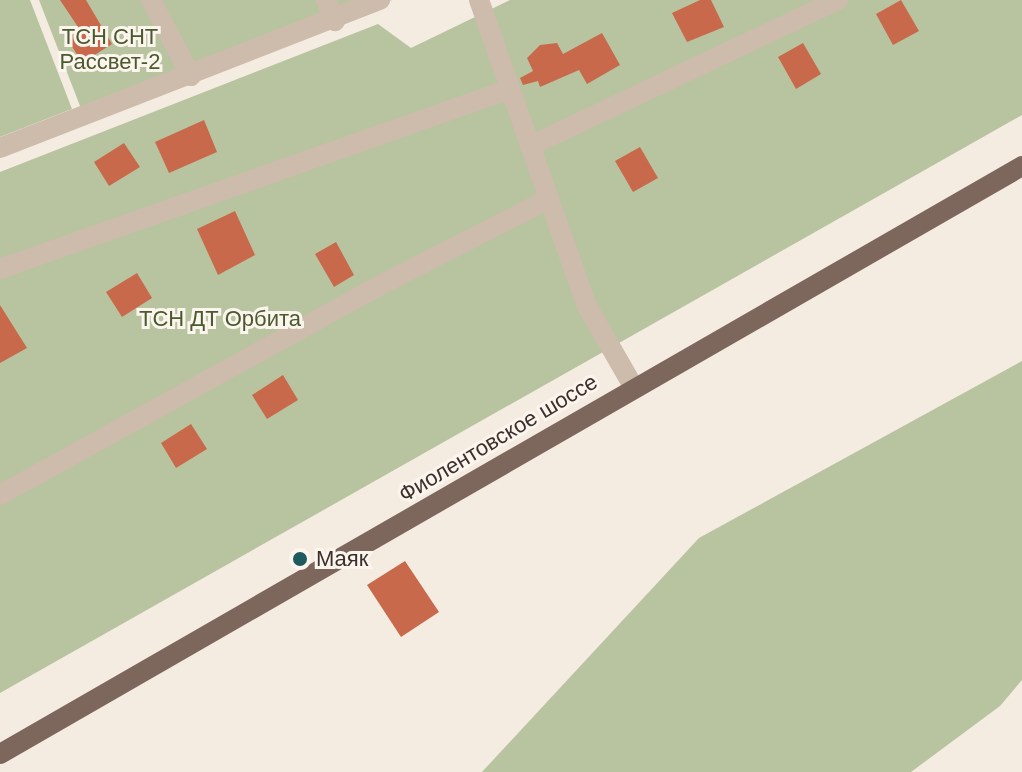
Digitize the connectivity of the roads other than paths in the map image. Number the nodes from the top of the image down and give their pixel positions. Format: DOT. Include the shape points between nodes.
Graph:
graph roads {
  1 [pos="151,0"];
  2 [pos="326,0"];
  3 [pos="380,0"];
  4 [pos="479,0"];
  5 [pos="838,0"];
  6 [pos="335,21"];
  7 [pos="191,76"];
  8 [pos="510,89"];
  9 [pos="530,146"];
  10 [pos="0,148"];
  11 [pos="1022,166"];
  12 [pos="549,199"];
  13 [pos="0,269"];
  14 [pos="633,386"];
  15 [pos="0,495"];
  16 [pos="0,754"];
  1 -- 7 [label="street"];
  2 -- 6 [label="street"];
  3 -- 6 [label="street"];
  4 -- 8 [label="street"];
  5 -- 9 [label="street"];
  6 -- 7 [label="street"];
  7 -- 10 [label="street"];
  8 -- 9 [label="street"];
  8 -- 13 [label="street"];
  9 -- 12 [label="street"];
  11 -- 14 [label="main road, Фиолентовское шоссе"];
  12 -- 14 [label="street" via="587,306"];
  12 -- 15 [label="street" via="367,292"];
  14 -- 16 [label="main road, Фиолентовское шоссе"];
}
